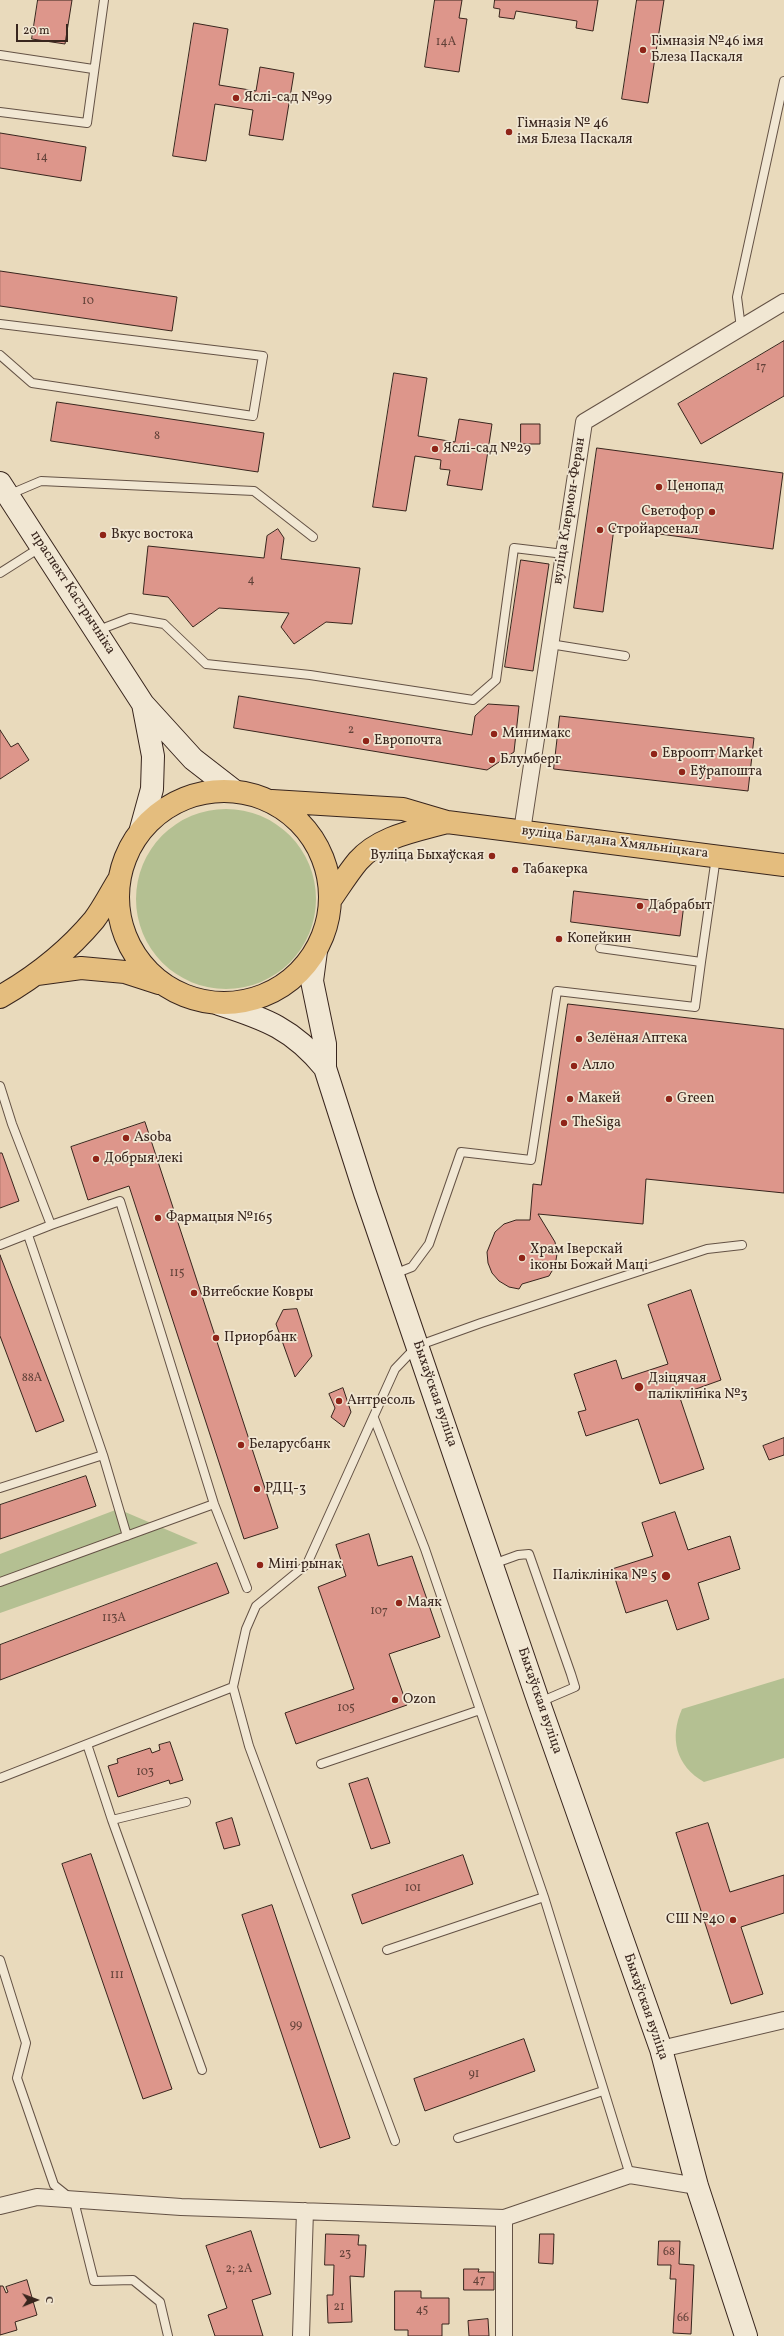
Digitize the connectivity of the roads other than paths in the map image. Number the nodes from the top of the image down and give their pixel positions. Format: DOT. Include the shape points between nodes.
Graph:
graph roads {
  1 [pos="104,0"];
  2 [pos="0,55"];
  3 [pos="93,69"];
  4 [pos="784,80"];
  5 [pos="0,112"];
  6 [pos="784,302"];
  7 [pos="0,324"];
  8 [pos="741,328"];
  9 [pos="0,355"];
  10 [pos="4,489"];
  11 [pos="313,536"];
  12 [pos="42,546"];
  13 [pos="564,554"];
  14 [pos="0,573"];
  15 [pos="96,631"];
  16 [pos="550,644"];
  17 [pos="625,656"];
  18 [pos="143,704"];
  19 [pos="233,790"];
  20 [pos="272,801"];
  21 [pos="447,822"];
  22 [pos="141,829"];
  23 [pos="522,831"];
  24 [pos="716,856"];
  25 [pos="784,865"];
  26 [pos="118,881"];
  27 [pos="331,899"];
  28 [pos="600,948"];
  29 [pos="316,952"];
  30 [pos="701,962"];
  31 [pos="37,974"];
  32 [pos="162,984"];
  33 [pos="0,997"];
  34 [pos="219,1004"];
  35 [pos="325,1068"];
  36 [pos="0,1086"];
  37 [pos="51,1225"];
  38 [pos="28,1235"];
  39 [pos="0,1245"];
  40 [pos="742,1245"];
  41 [pos="393,1274"];
  42 [pos="417,1346"];
  43 [pos="374,1418"];
  44 [pos="103,1455"];
  45 [pos="0,1488"];
  46 [pos="214,1504"];
  47 [pos="127,1536"];
  48 [pos="493,1564"];
  49 [pos="0,1582"];
  50 [pos="247,1588"];
  51 [pos="233,1687"];
  52 [pos="539,1703"];
  53 [pos="480,1710"];
  54 [pos="87,1744"];
  55 [pos="321,1764"];
  56 [pos="0,1778"];
  57 [pos="186,1802"];
  58 [pos="112,1820"];
  59 [pos="544,1897"];
  60 [pos="387,1950"];
  61 [pos="0,1960"];
  62 [pos="784,2020"];
  63 [pos="661,2049"];
  64 [pos="202,2070"];
  65 [pos="603,2091"];
  66 [pos="458,2138"];
  67 [pos="395,2141"];
  68 [pos="630,2175"];
  69 [pos="697,2186"];
  70 [pos="74,2201"];
  71 [pos="0,2206"];
  72 [pos="305,2211"];
  73 [pos="504,2218"];
  74 [pos="168,2336"];
  75 [pos="301,2336"];
  76 [pos="504,2336"];
  77 [pos="746,2336"];
  1 -- 3 [label="lane"];
  2 -- 3 [label="lane"];
  3 -- 5 [label="lane" via="87,124"];
  4 -- 8 [label="lane" via="737,298"];
  6 -- 8 [label="street, вуліца Клермон-Феран"];
  7 -- 9 [label="lane" via="263,356 253,416 32,383"];
  8 -- 13 [label="street, вуліца Клермон-Феран" via="584,422"];
  10 -- 11 [label="lane" via="41,482 254,491"];
  10 -- 12 [label="main road, праспект Кастрычніка"];
  12 -- 14 [label="lane"];
  12 -- 15 [label="main road, праспект Кастрычніка"];
  13 -- 15 [label="lane" via="514,548 496,680 473,700 310,675 206,664 164,624 130,618"];
  13 -- 16 [label="street, вуліца Клермон-Феран"];
  15 -- 18 [label="main road, праспект Кастрычніка"];
  16 -- 17 [label="lane"];
  16 -- 23 [label="street, вуліца Клермон-Феран"];
  18 -- 19 [label="main road, праспект Кастрычніка" via="193,759"];
  18 -- 22 [label="main road, праспект Кастрычніка" via="153,756 152,789"];
  19 -- 20 [label="main road" via="253,793"];
  19 -- 22 [label="main road" via="198,792 166,806"];
  20 -- 21 [label="main road, вуліца Багдана Хмяльніцкага" via="403,809"];
  20 -- 27 [label="main road" via="304,825 308,831 325,860"];
  21 -- 23 [label="main road, вуліца Багдана Хмяльніцкага"];
  21 -- 27 [label="main road, вуліца Багдана Хмяльніцкага" via="380,843 359,860"];
  22 -- 26 [label="main road" via="126,854"];
  23 -- 24 [label="main road, вуліца Багдана Хмяльніцкага"];
  24 -- 25 [label="main road, вуліца Багдана Хмяльніцкага"];
  24 -- 30 [label="lane"];
  26 -- 31 [label="main road" via="94,919"];
  26 -- 32 [label="main road" via="120,920 135,956"];
  27 -- 29 [label="main road" via="327,926"];
  28 -- 30 [label="lane"];
  29 -- 34 [label="main road" via="291,980 257,999"];
  29 -- 35 [label="main road, Быхаўская вуліца" via="312,981 325,1044"];
  30 -- 41 [label="lane" via="695,1007 557,992 531,1160 461,1152 428,1244 412,1267"];
  31 -- 32 [label="main road" via="81,968 125,972"];
  31 -- 33 [label="main road"];
  32 -- 34 [label="main road" via="189,998"];
  34 -- 35 [label="main road, Быхаўская вуліца" via="272,1022 308,1047"];
  35 -- 41 [label="main road, Быхаўская вуліца"];
  36 -- 37 [label="lane"];
  37 -- 38 [label="lane"];
  37 -- 46 [label="lane" via="120,1201"];
  38 -- 39 [label="lane"];
  38 -- 44 [label="lane"];
  40 -- 42 [label="lane" via="707,1249"];
  41 -- 42 [label="main road, Быхаўская вуліца"];
  42 -- 43 [label="lane" via="395,1368"];
  42 -- 48 [label="main road, Быхаўская вуліца"];
  43 -- 51 [label="lane" via="306,1564 256,1606 246,1629"];
  43 -- 53 [label="lane" via="425,1549"];
  44 -- 45 [label="lane"];
  44 -- 47 [label="lane"];
  46 -- 47 [label="lane"];
  46 -- 50 [label="lane"];
  47 -- 49 [label="lane"];
  48 -- 52 [label="main road, Быхаўская вуліца"];
  48 -- 52 [label="lane" via="529,1554 576,1687"];
  51 -- 54 [label="lane"];
  51 -- 67 [label="lane" via="249,1746"];
  52 -- 63 [label="main road, Быхаўская вуліца"];
  53 -- 55 [label="lane"];
  53 -- 59 [label="lane"];
  54 -- 56 [label="lane"];
  54 -- 58 [label="lane"];
  57 -- 58 [label="lane"];
  58 -- 64 [label="lane"];
  59 -- 60 [label="lane"];
  59 -- 65 [label="lane"];
  61 -- 70 [label="lane" via="26,2043 17,2078 54,2185"];
  62 -- 63 [label="street"];
  63 -- 69 [label="main road, Быхаўская вуліца"];
  65 -- 66 [label="lane"];
  65 -- 68 [label="lane"];
  68 -- 69 [label="street"];
  68 -- 73 [label="street"];
  69 -- 77 [label="main road, Быхаўская вуліца"];
  70 -- 71 [label="street" via="36,2197"];
  70 -- 72 [label="street"];
  70 -- 74 [label="lane" via="94,2281 132,2280 160,2302"];
  72 -- 73 [label="street"];
  72 -- 75 [label="street"];
  73 -- 76 [label="street"];
}
